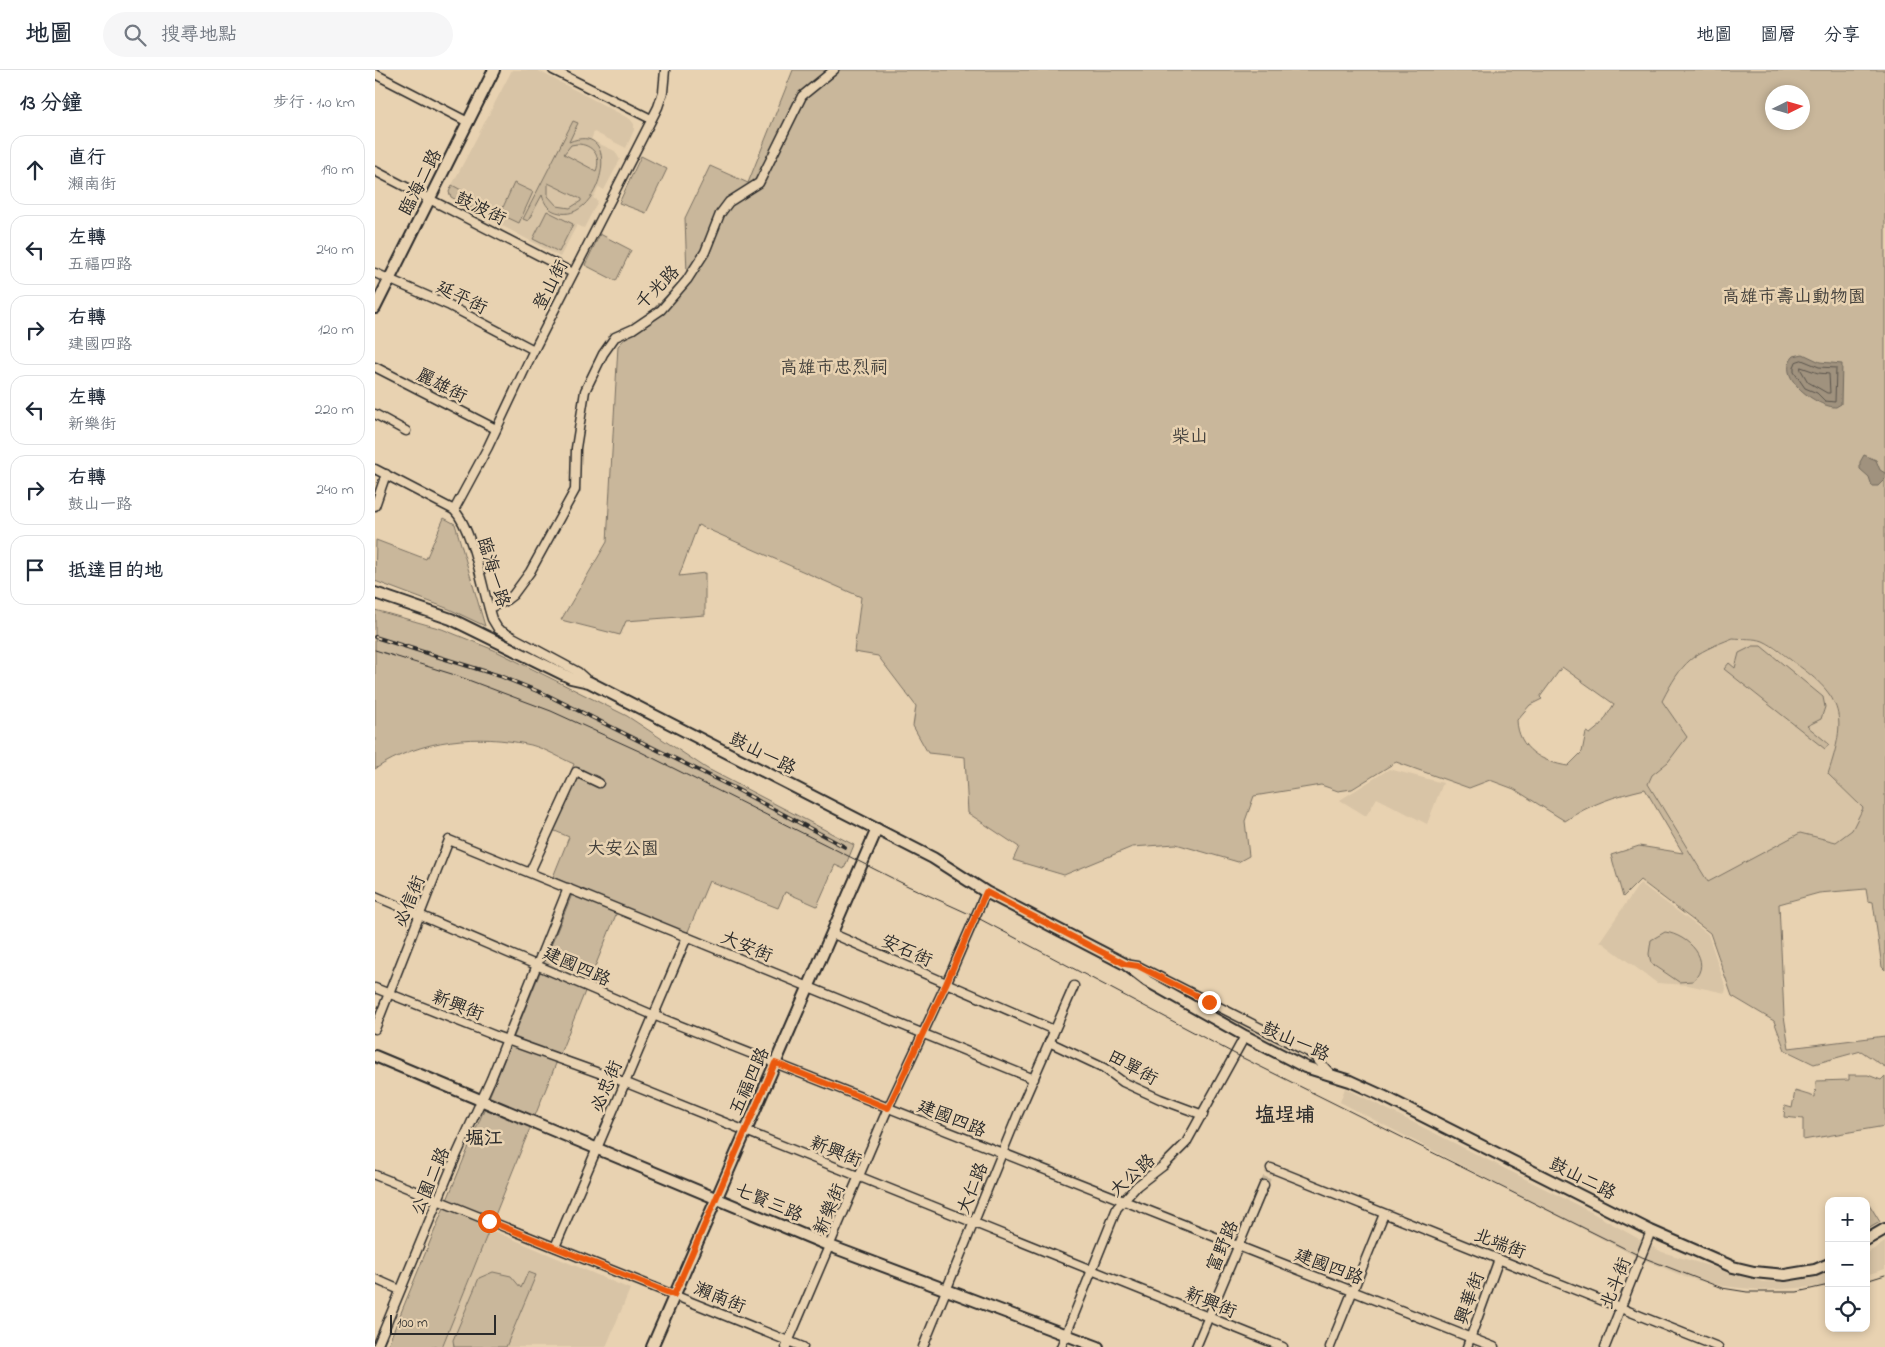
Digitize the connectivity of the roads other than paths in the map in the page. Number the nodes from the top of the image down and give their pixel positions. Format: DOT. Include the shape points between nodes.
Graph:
graph roads {
  1 [pos="494,70"];
  2 [pos="553,70"];
  3 [pos="665,70"];
  4 [pos="834,70"];
  5 [pos="375,74"];
  6 [pos="651,119"];
  7 [pos="468,122"];
  8 [pos="375,172"];
  9 [pos="429,199"];
  10 [pos="573,272"];
  11 [pos="375,273"];
  12 [pos="389,280"];
  13 [pos="375,308"];
  14 [pos="534,350"];
  15 [pos="375,367"];
  16 [pos="375,414"];
  17 [pos="496,430"];
  18 [pos="406,431"];
  19 [pos="375,469"];
  20 [pos="386,474"];
  21 [pos="375,506"];
  22 [pos="454,510"];
  23 [pos="375,593"];
  24 [pos="489,608"];
  25 [pos="589,682"];
  26 [pos="599,783"];
  27 [pos="877,829"];
  28 [pos="449,840"];
  29 [pos="530,872"];
  30 [pos="567,888"];
  31 [pos="986,892"];
  32 [pos="375,896"];
  33 [pos="420,915"];
  34 [pos="831,933"];
  35 [pos="687,937"];
  36 [pos="536,964"];
  37 [pos="1125,964"];
  38 [pos="946,984"];
  39 [pos="807,986"];
  40 [pos="1074,986"];
  41 [pos="375,988"];
  42 [pos="389,993"];
  43 [pos="653,1015"];
  44 [pos="375,1029"];
  45 [pos="1054,1030"];
  46 [pos="923,1034"];
  47 [pos="1245,1036"];
  48 [pos="507,1040"];
  49 [pos="1049,1042"];
  50 [pos="375,1056"];
  51 [pos="775,1063"];
  52 [pos="1331,1074"];
  53 [pos="1034,1079"];
  54 [pos="624,1082"];
  55 [pos="482,1100"];
  56 [pos="888,1108"];
  57 [pos="1203,1115"];
  58 [pos="745,1131"];
  59 [pos="595,1149"];
  60 [pos="1003,1154"];
  61 [pos="1271,1168"];
  62 [pos="375,1175"];
  63 [pos="859,1176"];
  64 [pos="1264,1185"];
  65 [pos="715,1198"];
  66 [pos="438,1200"];
  67 [pos="1121,1201"];
  68 [pos="1384,1214"];
  69 [pos="974,1223"];
  70 [pos="1885,1229"];
  71 [pos="1651,1231"];
  72 [pos="1870,1238"];
  73 [pos="1238,1245"];
  74 [pos="830,1246"];
  75 [pos="555,1247"];
  76 [pos="1499,1259"];
  77 [pos="1825,1265"];
  78 [pos="1092,1270"];
  79 [pos="375,1280"];
  80 [pos="947,1289"];
  81 [pos="400,1290"];
  82 [pos="1352,1291"];
  83 [pos="674,1295"];
  84 [pos="1621,1306"];
  85 [pos="1209,1317"];
  86 [pos="1066,1335"];
  87 [pos="1470,1338"];
  88 [pos="787,1344"];
  89 [pos="377,1347"];
  90 [pos="652,1347"];
  91 [pos="803,1347"];
  92 [pos="923,1347"];
  93 [pos="1061,1347"];
  94 [pos="1098,1347"];
  95 [pos="1196,1347"];
  96 [pos="1283,1347"];
  97 [pos="1330,1347"];
  98 [pos="1467,1347"];
  99 [pos="1494,1347"];
  100 [pos="1605,1347"];
  101 [pos="1718,1347"];
  1 -- 7 [label="street, 臨海二路"];
  2 -- 6 [label="street"];
  3 -- 6 [label="street, 登山街" via="663,92"];
  4 -- 24 [label="street, 千光路" via="803,96 759,183 729,202 720,214 705,252 687,280 661,310 615,337 603,354 585,391 576,448 575,490 530,572 513,596"];
  5 -- 7 [label="street"];
  6 -- 10 [label="street, 登山街"];
  7 -- 9 [label="street, 臨海二路"];
  8 -- 9 [label="street, 鼓波街"];
  9 -- 10 [label="street, 鼓波街"];
  9 -- 12 [label="street, 臨海二路"];
  10 -- 14 [label="street, 登山街"];
  11 -- 12 [label="street, 延平街"];
  12 -- 13 [label="street, 臨海二路"];
  12 -- 14 [label="street, 延平街" via="448,305"];
  14 -- 17 [label="street, 登山街"];
  15 -- 17 [label="street, 麗雄街"];
  16 -- 18 [label="street"];
  17 -- 22 [label="street, 登山街"];
  19 -- 20 [label="street"];
  20 -- 21 [label="street"];
  20 -- 22 [label="street"];
  22 -- 24 [label="street, 臨海一路" via="463,522"];
  23 -- 25 [label="street, 鼓山一路" via="451,619 571,678"];
  24 -- 25 [label="street, 臨海一路" via="498,629 578,672"];
  25 -- 27 [label="street, 鼓山一路"];
  26 -- 29 [label="street" via="576,772"];
  27 -- 31 [label="street, 鼓山一路" via="933,858"];
  27 -- 34 [label="street, 五福四路"];
  28 -- 29 [label="street, 大安街"];
  28 -- 33 [label="street, 必信街"];
  29 -- 30 [label="street, 大安街"];
  30 -- 35 [label="street, 大安街"];
  30 -- 36 [label="street, 公園二路"];
  31 -- 37 [label="street, 鼓山一路"];
  31 -- 38 [label="street, 新樂街"];
  32 -- 33 [label="street, 建國四路"];
  33 -- 36 [label="street, 建國四路"];
  33 -- 42 [label="street, 必信街"];
  34 -- 38 [label="street, 安石街"];
  34 -- 39 [label="street, 五福四路"];
  35 -- 39 [label="street, 大安街"];
  35 -- 43 [label="street, 必忠街"];
  36 -- 43 [label="street, 建國四路"];
  36 -- 48 [label="street, 公園二路"];
  37 -- 47 [label="street, 鼓山一路" via="1147,981"];
  37 -- 52 [label="street, 鼓山一路" via="1138,966 1312,1054"];
  38 -- 45 [label="street, 安石街"];
  38 -- 46 [label="street, 新樂街"];
  39 -- 46 [label="street, 大安街"];
  39 -- 51 [label="street, 五福四路"];
  40 -- 45 [label="street, 大仁路"];
  41 -- 42 [label="street, 新興街"];
  42 -- 44 [label="street, 必信街"];
  42 -- 48 [label="street, 新興街"];
  43 -- 51 [label="street, 建國四路"];
  43 -- 54 [label="street, 必忠街"];
  45 -- 49 [label="street, 大仁路"];
  46 -- 53 [label="street, 大安街"];
  46 -- 56 [label="street, 新樂街"];
  47 -- 52 [label="street, 鼓山一路" via="1305,1067"];
  47 -- 57 [label="street, 大公路"];
  48 -- 54 [label="street, 新興街"];
  48 -- 55 [label="street, 公園二路"];
  49 -- 53 [label="street, 大仁路"];
  49 -- 57 [label="street, 田單街" via="1104,1068 1123,1082"];
  50 -- 55 [label="street, 七賢三路"];
  51 -- 56 [label="street, 建國四路"];
  51 -- 58 [label="street, 五福四路"];
  52 -- 71 [label="street, 鼓山二路" via="1456,1132"];
  53 -- 60 [label="street, 大仁路"];
  54 -- 58 [label="street, 新興街"];
  54 -- 59 [label="street, 必忠街"];
  55 -- 59 [label="street, 七賢三路"];
  55 -- 66 [label="street, 公園二路"];
  56 -- 60 [label="street, 建國四路"];
  56 -- 63 [label="street, 新樂街"];
  57 -- 67 [label="street, 大公路" via="1174,1157"];
  58 -- 63 [label="street, 新興街"];
  58 -- 65 [label="street, 五福四路"];
  59 -- 65 [label="street, 七賢三路"];
  59 -- 75 [label="street, 必忠街"];
  60 -- 67 [label="street, 建國四路"];
  60 -- 69 [label="street, 大仁路"];
  61 -- 68 [label="street, 北端街"];
  62 -- 66 [label="street, 瀨南街"];
  63 -- 69 [label="street, 新興街"];
  63 -- 74 [label="street, 新樂街"];
  64 -- 73 [label="street, 富野路"];
  65 -- 74 [label="street, 七賢三路"];
  65 -- 83 [label="street, 五福四路"];
  66 -- 75 [label="street, 瀨南街"];
  66 -- 81 [label="street, 公園二路"];
  67 -- 73 [label="street, 建國四路"];
  67 -- 78 [label="street, 大公路"];
  68 -- 76 [label="street, 北端街"];
  68 -- 82 [label="street"];
  69 -- 78 [label="street, 新興街"];
  69 -- 80 [label="street, 大仁路"];
  70 -- 72 [label="street"];
  71 -- 77 [label="street, 鼓山二路" via="1733,1266 1769,1275 1800,1273"];
  71 -- 84 [label="street, 北斗街"];
  73 -- 82 [label="street, 建國四路"];
  73 -- 85 [label="street, 富野路"];
  74 -- 80 [label="street, 七賢三路"];
  74 -- 88 [label="street, 新樂街"];
  75 -- 83 [label="street, 瀨南街"];
  76 -- 84 [label="street, 北端街"];
  76 -- 87 [label="street, 興華街"];
  78 -- 85 [label="street, 新興街"];
  78 -- 86 [label="street, 大公路"];
  79 -- 81 [label="street"];
  80 -- 86 [label="street, 七賢三路"];
  80 -- 92 [label="street, 大仁路"];
  81 -- 89 [label="street, 公園二路"];
  82 -- 87 [label="street, 建國四路"];
  82 -- 97 [label="street"];
  83 -- 88 [label="street, 瀨南街"];
  83 -- 90 [label="street, 五福四路"];
  84 -- 100 [label="street, 北斗街"];
  84 -- 101 [label="street, 北端街"];
  85 -- 95 [label="street, 富野路"];
  85 -- 96 [label="street, 新興街"];
  86 -- 93 [label="street, 大公路"];
  86 -- 94 [label="street, 七賢三路"];
  87 -- 98 [label="street, 興華街"];
  87 -- 99 [label="street, 建國四路"];
  88 -- 91 [label="street, 瀨南街"];
}
